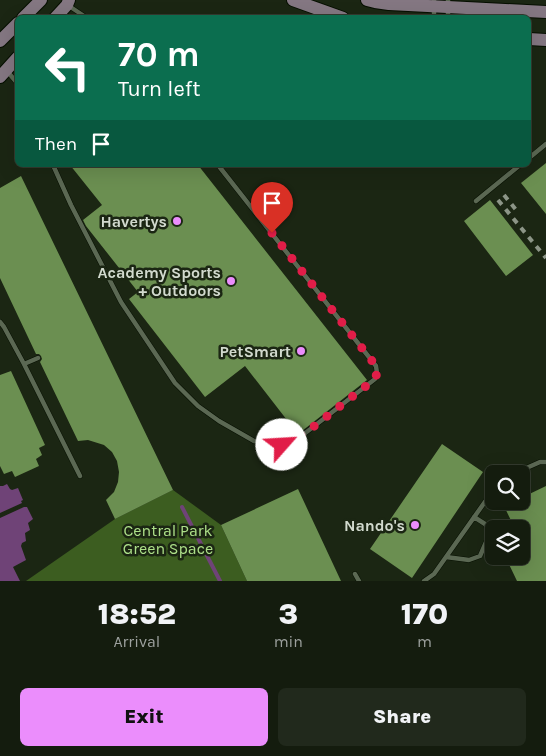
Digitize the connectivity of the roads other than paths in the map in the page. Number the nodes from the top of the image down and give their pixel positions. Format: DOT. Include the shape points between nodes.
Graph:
graph roads {
  1 [pos="41,0"];
  2 [pos="292,0"];
  3 [pos="367,0"];
  4 [pos="68,2"];
  5 [pos="434,8"];
  6 [pos="448,8"];
  7 [pos="546,12"];
  8 [pos="26,15"];
  9 [pos="57,15"];
  10 [pos="83,15"];
  11 [pos="334,15"];
  12 [pos="15,26"];
  13 [pos="531,39"];
  14 [pos="546,40"];
  15 [pos="0,41"];
  16 [pos="15,60"];
  17 [pos="3,73"];
  18 [pos="15,82"];
  19 [pos="546,144"];
  20 [pos="531,156"];
  21 [pos="54,167"];
  22 [pos="220,167"];
  23 [pos="518,167"];
  24 [pos="476,201"];
  25 [pos="0,322"];
  26 [pos="38,358"];
  27 [pos="24,364"];
  28 [pos="546,462"];
  29 [pos="530,466"];
  30 [pos="80,476"];
  31 [pos="485,501"];
  32 [pos="474,516"];
  33 [pos="446,557"];
  34 [pos="355,574"];
  35 [pos="358,581"];
  36 [pos="424,581"];
  1 -- 8 [label="main road"];
  2 -- 11 [label="main road"];
  3 -- 5 [label="main road"];
  4 -- 9 [label="main road"];
  4 -- 10 [label="lane"];
  5 -- 6 [label="main road"];
  6 -- 7 [label="main road"];
  12 -- 15 [label="main road"];
  13 -- 14 [label="main road"];
  16 -- 17 [label="main road"];
  17 -- 18 [label="lane"];
  19 -- 20 [label="lane"];
  21 -- 22 [label="lane" via="121,302 175,383 219,421 254,441 282,445 304,434 375,379 376,366"];
  23 -- 24 [label="lane"];
  25 -- 27 [label="lane"];
  26 -- 27 [label="lane"];
  27 -- 30 [label="lane"];
  28 -- 29 [label="lane"];
  31 -- 32 [label="lane"];
  32 -- 33 [label="lane"];
  32 -- 33 [label="lane" via="485,524 490,533 480,556 469,560"];
  33 -- 36 [label="lane" via="434,574"];
  34 -- 35 [label="lane"];
}
